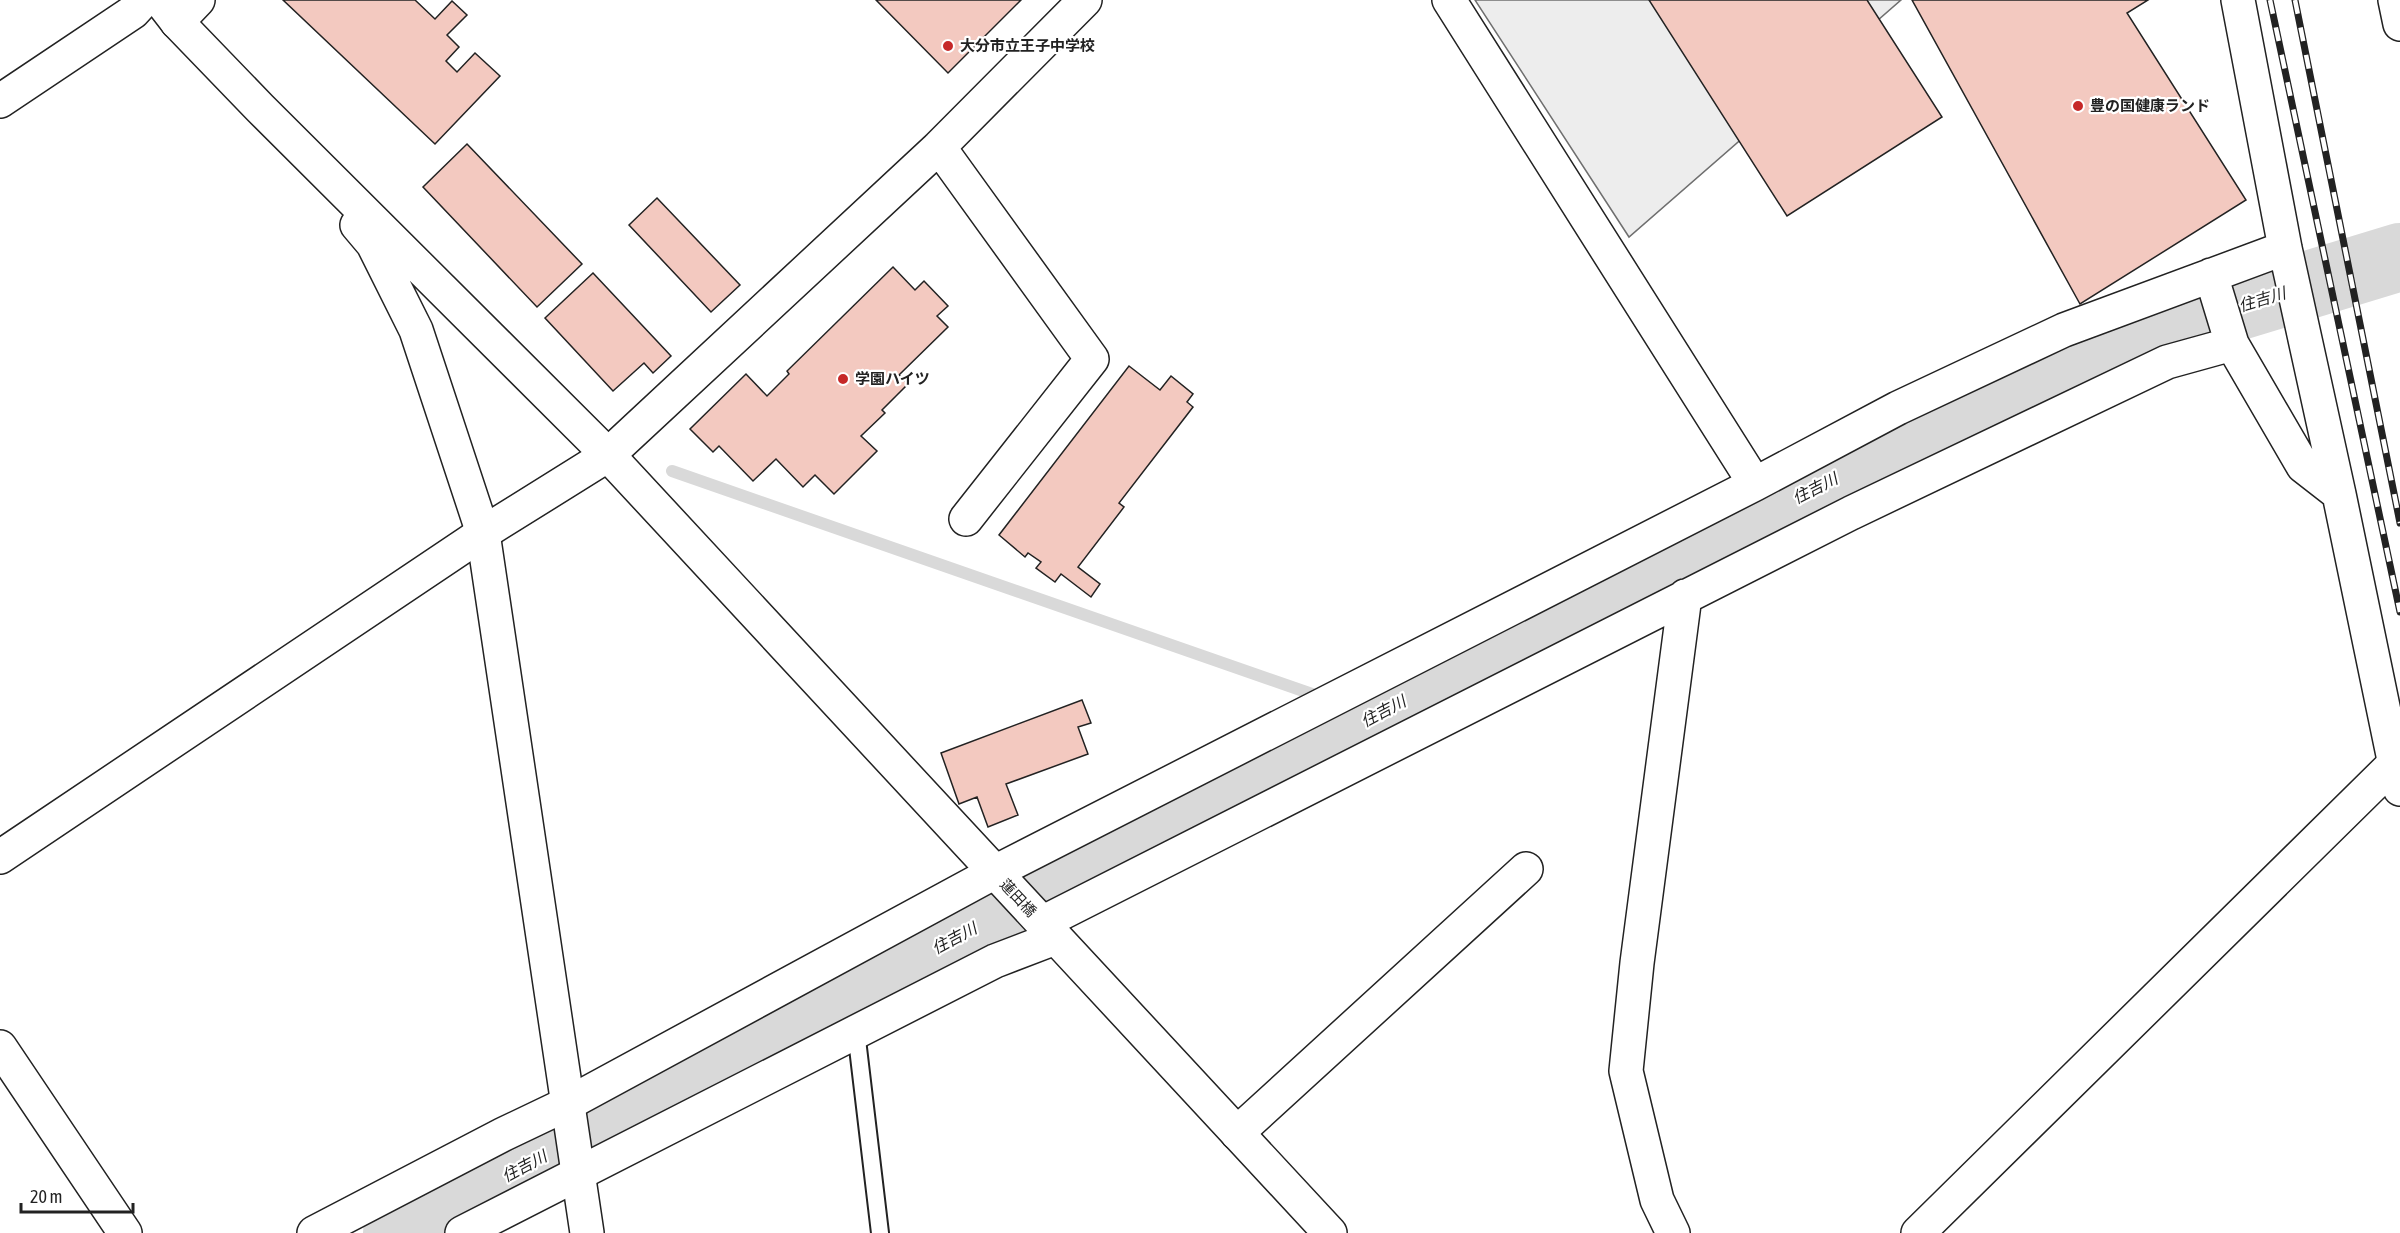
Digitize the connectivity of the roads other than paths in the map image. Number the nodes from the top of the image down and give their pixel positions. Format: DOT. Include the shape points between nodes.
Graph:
graph roads {
  1 [pos="144,0"];
  2 [pos="1085,0"];
  3 [pos="1449,0"];
  4 [pos="2238,0"];
  5 [pos="2395,0"];
  6 [pos="179,7"];
  7 [pos="2400,24"];
  8 [pos="0,101"];
  9 [pos="260,108"];
  10 [pos="939,147"];
  11 [pos="2287,255"];
  12 [pos="2211,275"];
  13 [pos="2232,344"];
  14 [pos="608,455"];
  15 [pos="1755,484"];
  16 [pos="2339,494"];
  17 [pos="966,519"];
  18 [pos="483,532"];
  19 [pos="1685,596"];
  20 [pos="2398,770"];
  21 [pos="0,857"];
  22 [pos="1526,869"];
  23 [pos="995,872"];
  24 [pos="1049,931"];
  25 [pos="856,1031"];
  26 [pos="0,1047"];
  27 [pos="569,1103"];
  28 [pos="1237,1133"];
  29 [pos="579,1175"];
  30 [pos="125,1233"];
  31 [pos="314,1233"];
  32 [pos="462,1233"];
  33 [pos="587,1233"];
  34 [pos="880,1233"];
  35 [pos="1330,1233"];
  36 [pos="1673,1233"];
  37 [pos="1917,1233"];
  1 -- 8 [label="street" via="133,12"];
  2 -- 10 [label="street"];
  3 -- 15 [label="street"];
  4 -- 11 [label="street"];
  5 -- 7 [label="street"];
  6 -- 9 [label="street"];
  9 -- 14 [label="street, 蓮田橋"];
  9 -- 18 [label="street" via="372,244 416,330"];
  10 -- 14 [label="street"];
  10 -- 17 [label="street" via="1092,359"];
  11 -- 12 [label="street"];
  11 -- 16 [label="street"];
  12 -- 13 [label="street"];
  12 -- 15 [label="street" via="2064,330 1898,408"];
  13 -- 16 [label="street" via="2303,465"];
  13 -- 19 [label="street" via="2167,362"];
  14 -- 18 [label="street"];
  14 -- 23 [label="street, 蓮田橋"];
  15 -- 23 [label="street"];
  16 -- 20 [label="street"];
  18 -- 21 [label="street"];
  18 -- 27 [label="street"];
  19 -- 24 [label="street"];
  19 -- 36 [label="street" via="1626,1071 1658,1200"];
  20 -- 37 [label="street"];
  22 -- 28 [label="street"];
  23 -- 24 [label="street, 蓮田橋"];
  23 -- 27 [label="street"];
  24 -- 25 [label="street"];
  24 -- 28 [label="street, 蓮田橋"];
  25 -- 29 [label="street"];
  25 -- 34 [label="lane"];
  26 -- 30 [label="street"];
  27 -- 29 [label="street"];
  27 -- 31 [label="street"];
  28 -- 35 [label="street, 蓮田橋"];
  29 -- 32 [label="street"];
  29 -- 33 [label="street"];
}
